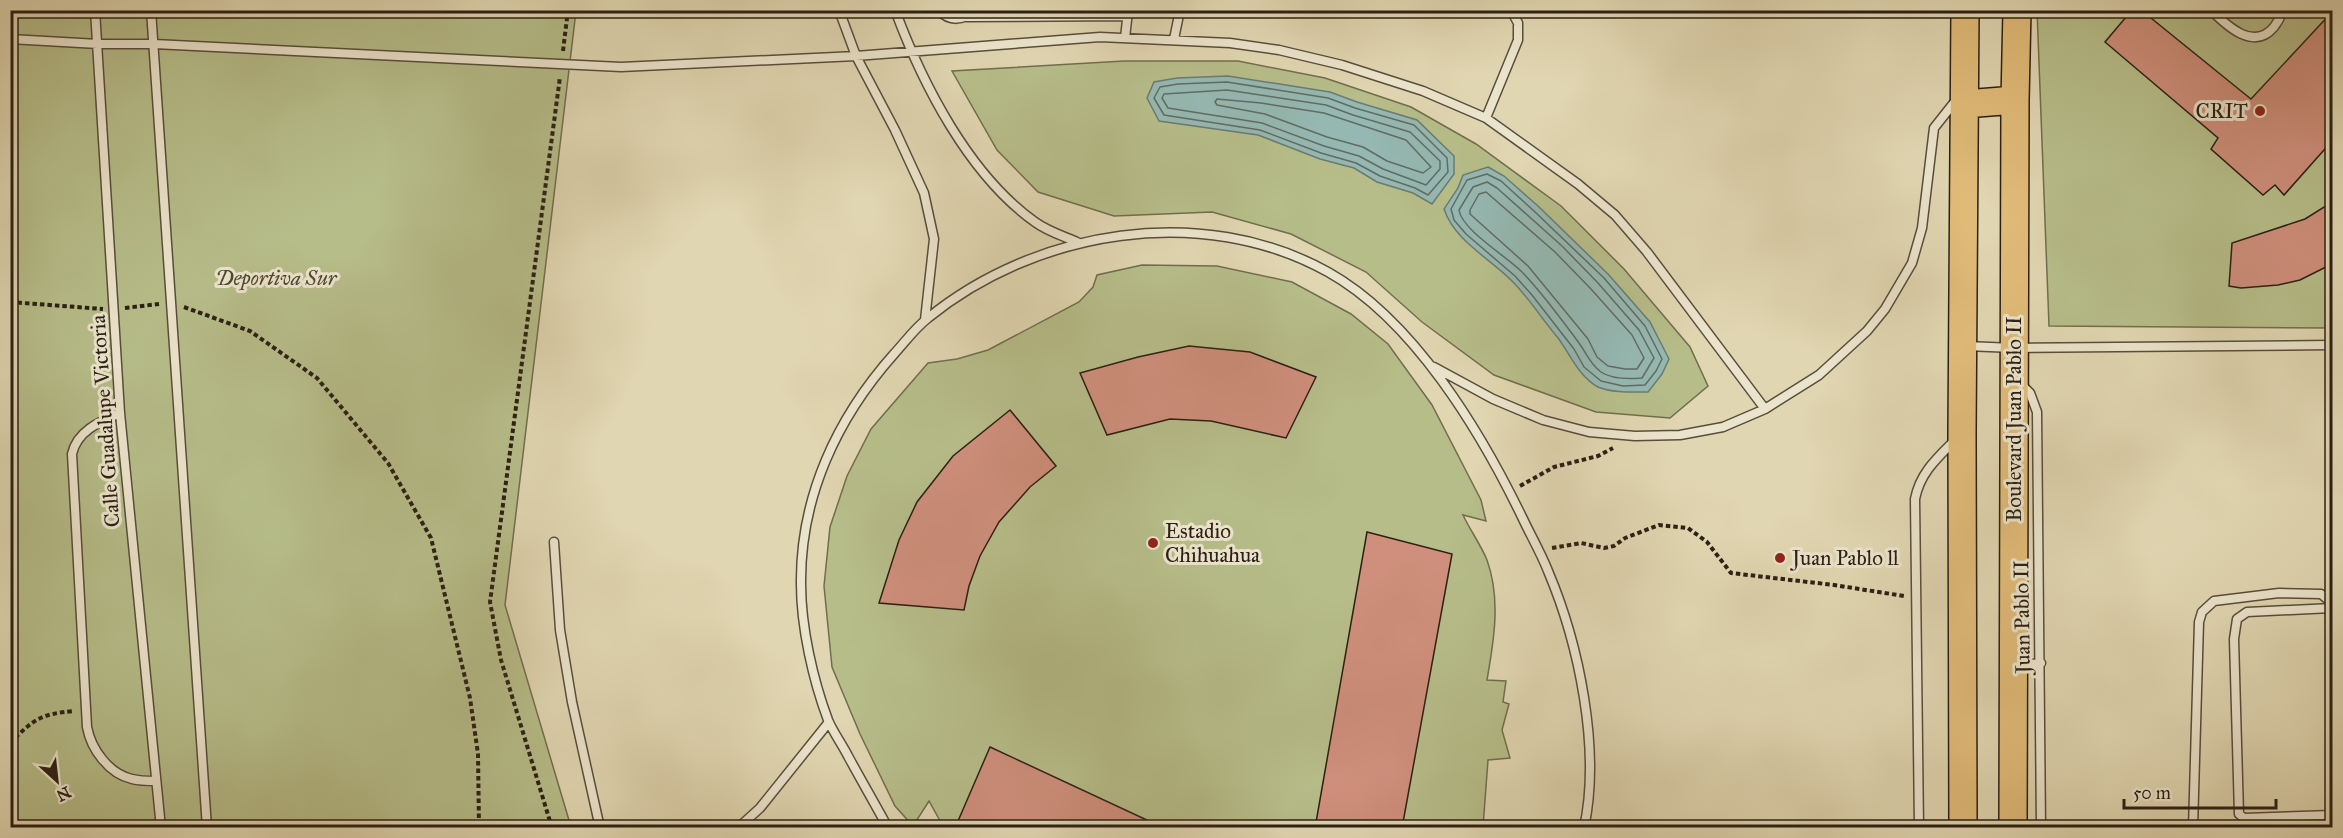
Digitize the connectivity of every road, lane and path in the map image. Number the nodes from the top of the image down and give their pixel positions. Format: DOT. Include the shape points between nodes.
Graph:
graph roads {
  1 [pos="95,10"];
  2 [pos="152,10"];
  3 [pos="568,10"];
  4 [pos="839,10"];
  5 [pos="895,10"];
  6 [pos="938,10"];
  7 [pos="975,10"];
  8 [pos="1076,10"];
  9 [pos="1180,10"];
  10 [pos="1511,10"];
  11 [pos="1965,10"];
  12 [pos="2211,10"];
  13 [pos="2281,10"];
  14 [pos="2018,12"];
  15 [pos="1128,13"];
  16 [pos="1067,16"];
  17 [pos="967,17"];
  18 [pos="1125,38"];
  19 [pos="10,39"];
  20 [pos="1174,39"];
  21 [pos="98,44"];
  22 [pos="154,44"];
  23 [pos="910,51"];
  24 [pos="856,56"];
  25 [pos="562,64"];
  26 [pos="1965,97"];
  27 [pos="2015,100"];
  28 [pos="1486,118"];
  29 [pos="1077,242"];
  30 [pos="10,302"];
  31 [pos="172,304"];
  32 [pos="114,309"];
  33 [pos="925,320"];
  34 [pos="2332,345"];
  35 [pos="1963,346"];
  36 [pos="2014,348"];
  37 [pos="1431,365"];
  38 [pos="2014,378"];
  39 [pos="1765,409"];
  40 [pos="120,413"];
  41 [pos="1962,433"];
  42 [pos="1635,436"];
  43 [pos="1509,492"];
  44 [pos="554,542"];
  45 [pos="1538,550"];
  46 [pos="1917,598"];
  47 [pos="2332,603"];
  48 [pos="2332,608"];
  49 [pos="2041,663"];
  50 [pos="2014,666"];
  51 [pos="87,710"];
  52 [pos="829,722"];
  53 [pos="10,743"];
  54 [pos="156,781"];
  55 [pos="1963,790"];
  56 [pos="2332,815"];
  57 [pos="2042,827"];
  58 [pos="161,828"];
  59 [pos="207,828"];
  60 [pos="479,828"];
  61 [pos="552,828"];
  62 [pos="600,828"];
  63 [pos="738,828"];
  64 [pos="888,828"];
  65 [pos="1584,828"];
  66 [pos="1919,828"];
  67 [pos="1963,828"];
  68 [pos="1974,828"];
  69 [pos="2013,828"];
  70 [pos="2193,828"];
  1 -- 21 [label="lane, Calle Guadalupe Victoria"];
  2 -- 22 [label="lane"];
  3 -- 25 [label="path"];
  4 -- 24 [label="lane"];
  5 -- 23 [label="lane"];
  6 -- 17 [label="lane" via="947,18"];
  7 -- 17 [label="lane"];
  8 -- 16 [label="lane"];
  9 -- 20 [label="lane"];
  10 -- 28 [label="lane" via="1518,23 1518,40"];
  11 -- 26 [label="main road"];
  12 -- 13 [label="lane" via="2246,36 2257,38 2266,36 2281,18"];
  14 -- 27 [label="main road, Boulevard Juan Pablo II"];
  15 -- 16 [label="lane"];
  15 -- 18 [label="lane"];
  16 -- 17 [label="lane"];
  18 -- 20 [label="lane"];
  18 -- 23 [label="lane"];
  19 -- 21 [label="lane"];
  20 -- 28 [label="lane" via="1279,50 1342,65 1423,91"];
  21 -- 22 [label="lane"];
  21 -- 32 [label="lane, Calle Guadalupe Victoria"];
  22 -- 25 [label="lane"];
  22 -- 31 [label="lane"];
  23 -- 24 [label="lane"];
  23 -- 29 [label="lane" via="948,121 986,175 1037,224"];
  24 -- 25 [label="lane" via="621,67"];
  24 -- 33 [label="lane" via="924,193 934,239"];
  25 -- 61 [label="path" via="490,602 501,660"];
  26 -- 27 [label="main road"];
  26 -- 35 [label="main road"];
  26 -- 39 [label="lane" via="1934,128 1922,228 1912,263 1885,309 1819,375"];
  27 -- 36 [label="main road, Boulevard Juan Pablo II"];
  28 -- 39 [label="lane" via="1615,215"];
  29 -- 33 [label="lane" via="995,275"];
  29 -- 37 [label="lane" via="1140,233 1187,234 1234,238 1277,249 1327,271 1366,297 1399,327"];
  30 -- 32 [label="path"];
  31 -- 32 [label="path"];
  31 -- 59 [label="lane"];
  31 -- 60 [label="path" via="250,330 317,378 388,463 431,538 454,628 478,754"];
  32 -- 40 [label="lane, Calle Guadalupe Victoria"];
  33 -- 52 [label="lane" via="854,404 831,445 814,488 805,531 801,585 807,642"];
  34 -- 36 [label="lane"];
  35 -- 36 [label="lane"];
  35 -- 41 [label="main road"];
  36 -- 38 [label="main road, Boulevard Juan Pablo II"];
  37 -- 42 [label="lane" via="1493,399 1543,420 1589,432"];
  37 -- 43 [label="lane"];
  38 -- 49 [label="lane, Juan Pablo II" via="2030,393 2037,412"];
  38 -- 50 [label="main road, Boulevard Juan Pablo II"];
  39 -- 42 [label="lane" via="1723,427 1680,435"];
  40 -- 51 [label="lane" via="81,435 72,454"];
  40 -- 54 [label="lane, Calle Guadalupe Victoria"];
  41 -- 46 [label="lane" via="1930,465 1917,488"];
  41 -- 55 [label="main road"];
  42 -- 43 [label="path" via="1598,456 1554,467"];
  43 -- 45 [label="lane"];
  44 -- 62 [label="lane" via="560,630"];
  45 -- 46 [label="path" via="1581,543 1604,548 1659,525 1688,528 1707,542 1731,573"];
  45 -- 65 [label="lane" via="1570,635 1584,694 1590,755"];
  46 -- 66 [label="lane"];
  47 -- 70 [label="lane" via="2321,594 2279,593 2214,601 2202,612"];
  48 -- 56 [label="lane" via="2247,612 2237,619 2234,639 2239,814 2244,818"];
  49 -- 50 [label="lane"];
  49 -- 57 [label="lane, Juan Pablo II"];
  50 -- 69 [label="main road, Boulevard Juan Pablo II"];
  51 -- 53 [label="path" via="47,713"];
  51 -- 54 [label="lane" via="89,740 96,753 130,779"];
  52 -- 63 [label="lane" via="760,808"];
  52 -- 64 [label="lane"];
  54 -- 58 [label="lane, Calle Guadalupe Victoria"];
  55 -- 67 [label="main road"];
  55 -- 68 [label="main road"];
}
